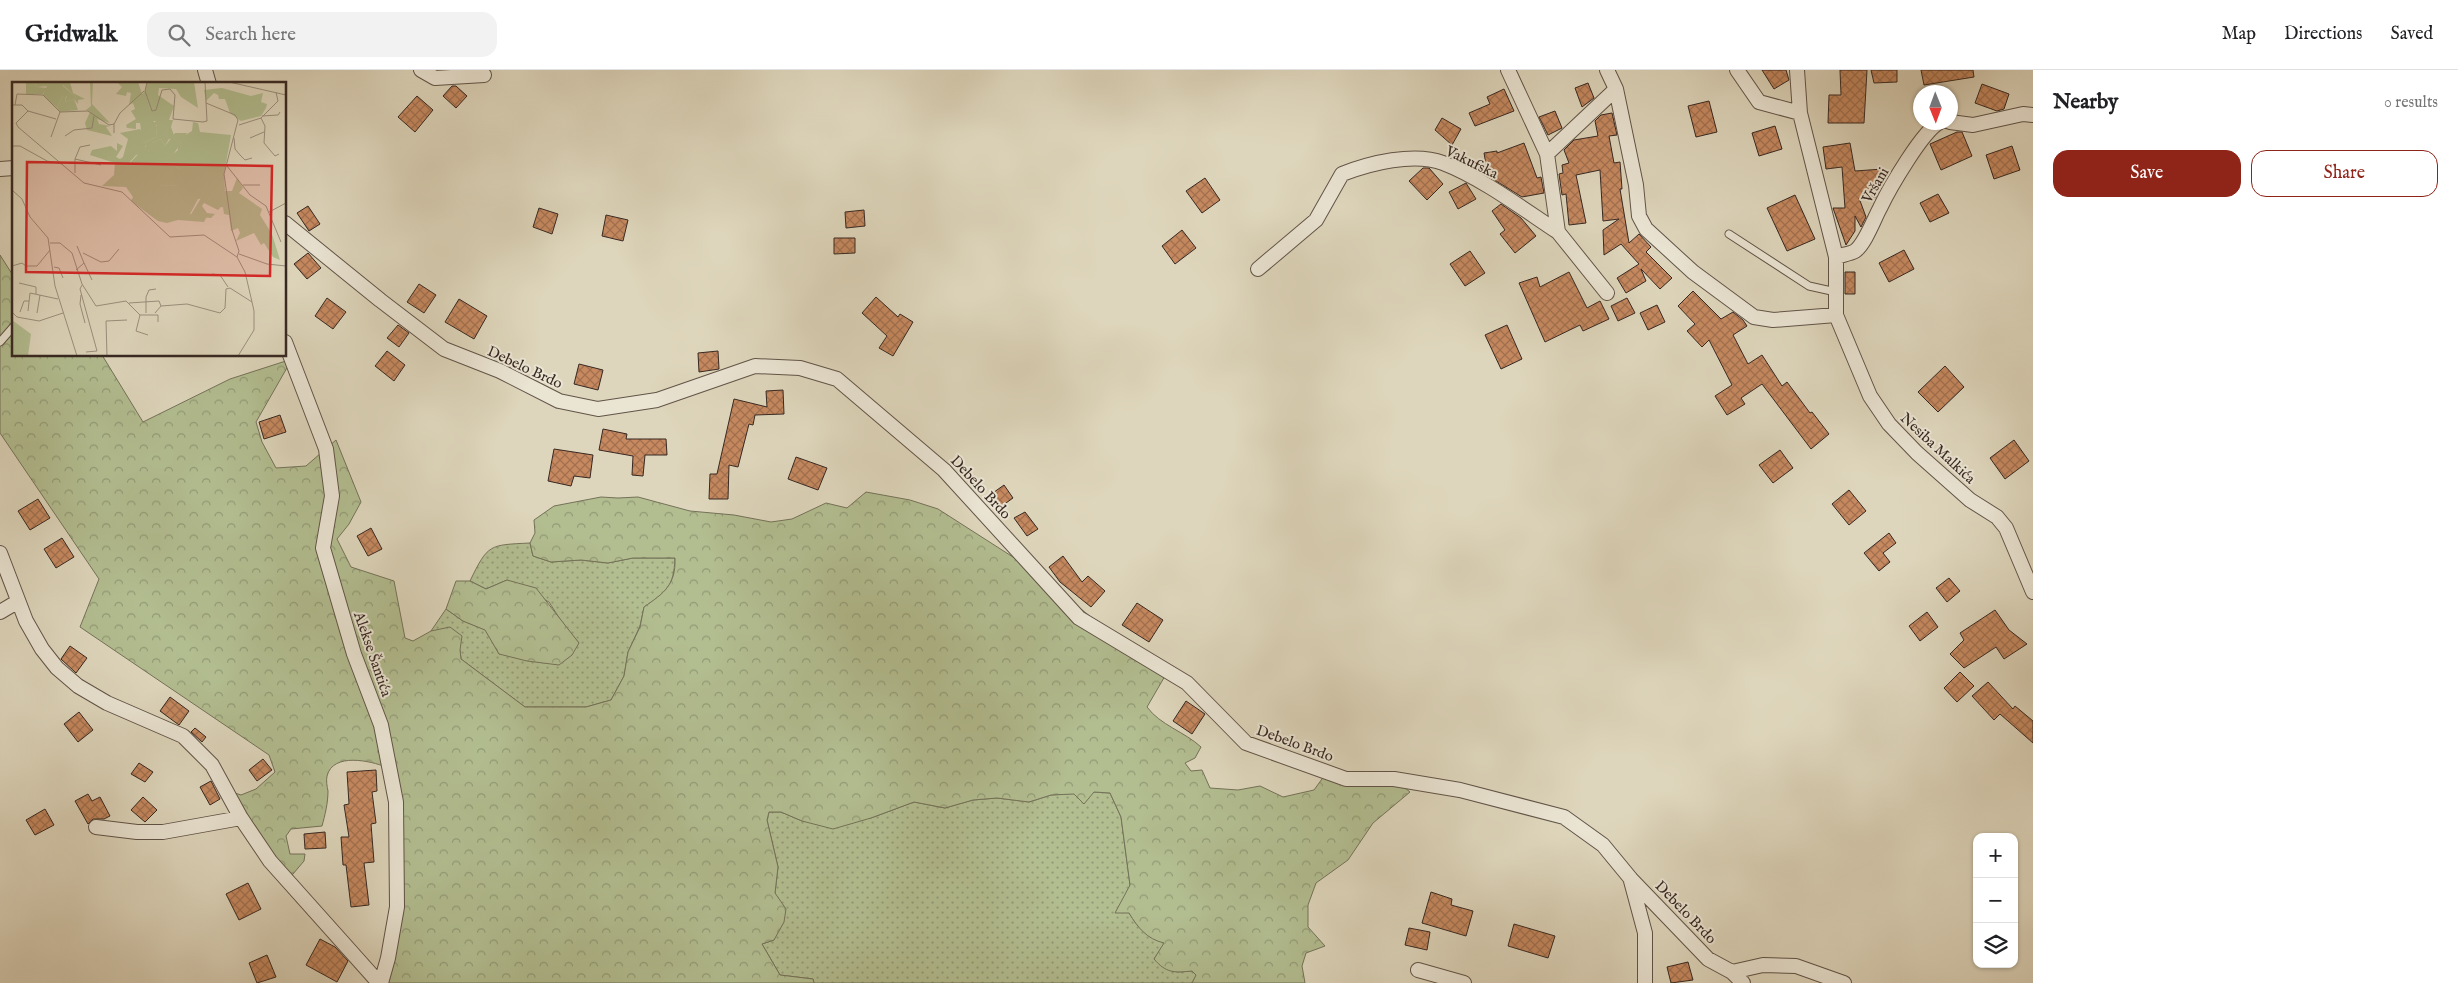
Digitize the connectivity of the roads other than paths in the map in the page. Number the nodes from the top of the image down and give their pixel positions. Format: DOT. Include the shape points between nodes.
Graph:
graph roads {
  1 [pos="421,70"];
  2 [pos="1508,70"];
  3 [pos="1607,70"];
  4 [pos="1737,70"];
  5 [pos="1797,70"];
  6 [pos="484,76"];
  7 [pos="1616,89"];
  8 [pos="1800,113"];
  9 [pos="2033,115"];
  10 [pos="1958,123"];
  11 [pos="1930,130"];
  12 [pos="1547,154"];
  13 [pos="286,223"];
  14 [pos="1558,232"];
  15 [pos="1729,234"];
  16 [pos="1836,257"];
  17 [pos="1258,270"];
  18 [pos="1836,292"];
  19 [pos="1607,293"];
  20 [pos="1836,315"];
  21 [pos="12,328"];
  22 [pos="0,342"];
  23 [pos="286,345"];
  24 [pos="0,553"];
  25 [pos="2033,592"];
  26 [pos="17,602"];
  27 [pos="0,612"];
  28 [pos="242,818"];
  29 [pos="96,827"];
  30 [pos="1631,879"];
  31 [pos="1418,970"];
  32 [pos="1732,972"];
  33 [pos="380,983"];
  34 [pos="1464,983"];
  35 [pos="1645,983"];
  36 [pos="1744,983"];
  37 [pos="1844,983"];
  1 -- 6 [label="street" via="435,78"];
  2 -- 12 [label="street"];
  3 -- 7 [label="street"];
  4 -- 8 [label="street" via="1759,102"];
  5 -- 8 [label="street"];
  7 -- 12 [label="street"];
  7 -- 20 [label="street" via="1636,185 1639,216 1646,229 1693,272 1754,317 1772,320"];
  8 -- 16 [label="street"];
  9 -- 10 [label="street" via="2023,114 1973,125"];
  11 -- 16 [label="street, Vršani" via="1855,251"];
  12 -- 14 [label="street"];
  13 -- 30 [label="street, Debelo Brdo" via="444,349 500,371 559,402 598,409 657,400 755,366 800,368 837,379 944,470 1078,618 1188,683 1246,743 1346,779 1394,779 1460,790 1564,817 1603,845"];
  14 -- 17 [label="street, Vakufska" via="1488,187 1442,163 1404,158 1342,174 1316,220"];
  14 -- 19 [label="street, Vakufska"];
  15 -- 18 [label="lane" via="1809,286"];
  16 -- 18 [label="street"];
  18 -- 20 [label="street"];
  20 -- 25 [label="street, Nesiba Malkića" via="1870,396 1889,424 1970,500 1996,517 2006,528"];
  21 -- 22 [label="lane"];
  23 -- 33 [label="street, Alekse Šantića" via="326,449 332,496 323,548 354,654 381,725 396,802 397,907"];
  24 -- 26 [label="street, Alekse Šantića"];
  26 -- 27 [label="street"];
  26 -- 28 [label="street, Alekse Šantića" via="42,649 57,668 78,686 107,703 183,736 212,765"];
  28 -- 29 [label="street" via="163,832"];
  28 -- 33 [label="street, Alekse Šantića" via="270,861"];
  30 -- 32 [label="street, Debelo Brdo" via="1708,959"];
  30 -- 35 [label="street, Debelo Brdo" via="1645,933"];
  31 -- 34 [label="street"];
  32 -- 36 [label="street, Debelo Brdo"];
  32 -- 37 [label="street" via="1763,965 1796,966"];
}
